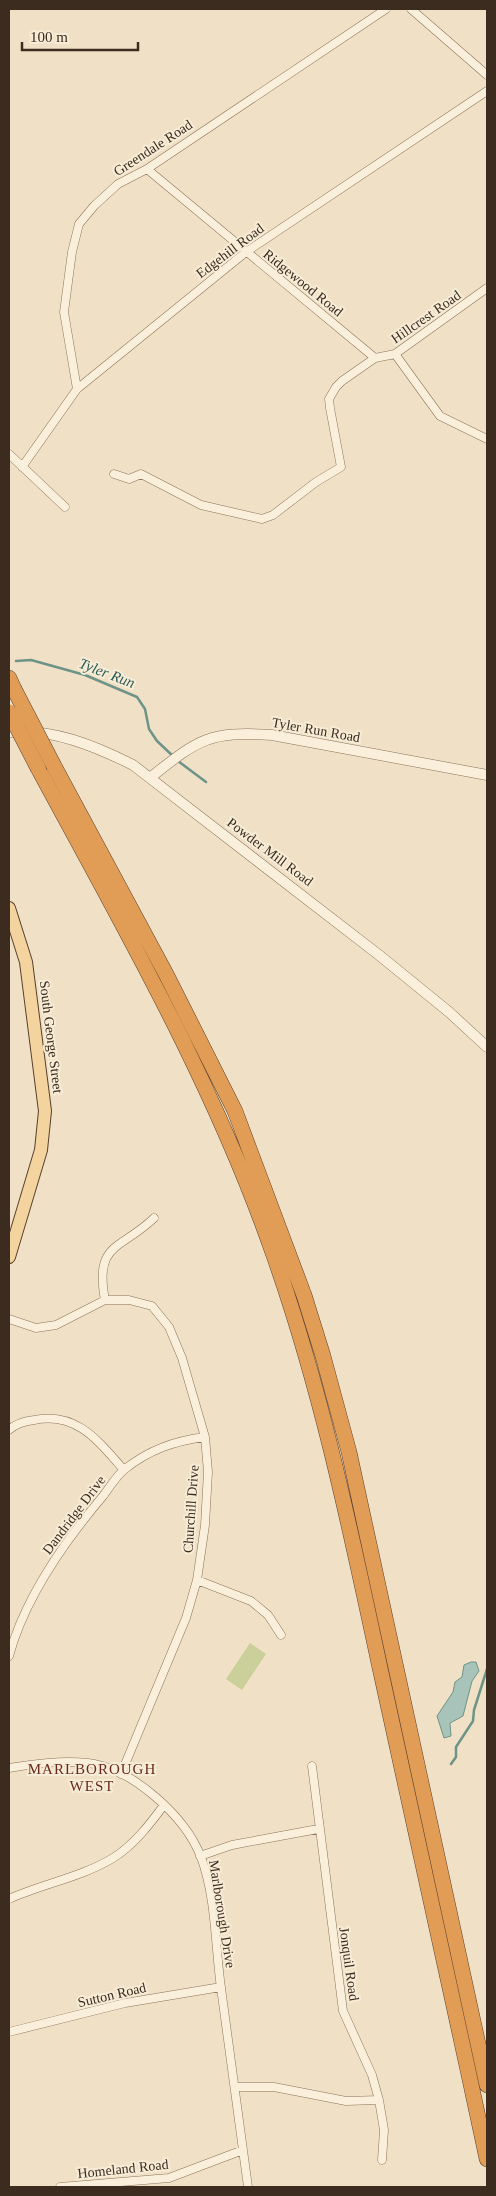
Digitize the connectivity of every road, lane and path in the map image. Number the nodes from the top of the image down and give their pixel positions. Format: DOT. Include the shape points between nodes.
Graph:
graph roads {
  1 [pos="386,9"];
  2 [pos="411,9"];
  3 [pos="487,75"];
  4 [pos="487,91"];
  5 [pos="147,169"];
  6 [pos="246,252"];
  7 [pos="487,288"];
  8 [pos="394,354"];
  9 [pos="375,358"];
  10 [pos="77,388"];
  11 [pos="487,438"];
  12 [pos="9,454"];
  13 [pos="22,467"];
  14 [pos="114,474"];
  15 [pos="65,507"];
  16 [pos="12,683"];
  17 [pos="9,712"];
  18 [pos="9,732"];
  19 [pos="487,775"];
  20 [pos="151,777"];
  21 [pos="9,908"];
  22 [pos="487,1047"];
  23 [pos="154,1218"];
  24 [pos="14,1222"];
  25 [pos="9,1257"];
  26 [pos="105,1300"];
  27 [pos="9,1319"];
  28 [pos="9,1430"];
  29 [pos="205,1437"];
  30 [pos="124,1470"];
  31 [pos="197,1580"];
  32 [pos="281,1635"];
  33 [pos="9,1656"];
  34 [pos="312,1766"];
  35 [pos="9,1768"];
  36 [pos="121,1774"];
  37 [pos="164,1805"];
  38 [pos="318,1829"];
  39 [pos="200,1856"];
  40 [pos="9,1899"];
  41 [pos="221,1986"];
  42 [pos="9,2032"];
  43 [pos="487,2086"];
  44 [pos="235,2087"];
  45 [pos="379,2100"];
  46 [pos="243,2150"];
  47 [pos="487,2159"];
  48 [pos="382,2160"];
  49 [pos="60,2187"];
  50 [pos="248,2187"];
  1 -- 5 [label="street, Greendale Road"];
  2 -- 3 [label="street"];
  4 -- 6 [label="street, Edgehill Road"];
  5 -- 6 [label="street, Ridgewood Road"];
  5 -- 10 [label="street, Greendale Road" via="118,184 79,224 64,312"];
  6 -- 9 [label="street, Ridgewood Road"];
  6 -- 10 [label="street, Edgehill Road"];
  7 -- 8 [label="street, Hillcrest Road"];
  8 -- 9 [label="street, Hillcrest Road"];
  8 -- 11 [label="street" via="440,416"];
  9 -- 14 [label="street" via="336,387 330,399 341,467 273,515 262,519 217,510 141,474 129,479"];
  10 -- 13 [label="street, Edgehill Road"];
  12 -- 13 [label="street"];
  13 -- 15 [label="street"];
  16 -- 43 [label="highway, bridge" via="235,1111 304,1295 349,1452"];
  17 -- 47 [label="highway, bridge" via="205,1087 273,1252 299,1332 337,1471"];
  18 -- 20 [label="street, Powder Mill Road" via="42,733 88,744"];
  19 -- 20 [label="street, Tyler Run Road" via="272,735 223,734 201,741"];
  20 -- 22 [label="street, Powder Mill Road" via="379,955"];
  21 -- 24 [label="main road, South George Street" via="26,962 45,1111 41,1150"];
  23 -- 26 [label="street" via="141,1230 119,1242 105,1259 101,1281"];
  24 -- 25 [label="main road, South George Street"];
  26 -- 27 [label="street, Churchill Drive" via="56,1325 36,1328"];
  26 -- 29 [label="street, Churchill Drive" via="128,1300 152,1306 163,1320 182,1358"];
  28 -- 30 [label="street" via="50,1416 70,1421 94,1436"];
  29 -- 30 [label="street, Dandridge Drive" via="178,1440 155,1449"];
  29 -- 31 [label="street, Churchill Drive" via="208,1472"];
  30 -- 33 [label="street, Dandridge Drive" via="93,1507 43,1579 14,1637"];
  31 -- 32 [label="street" via="251,1602 268,1615"];
  31 -- 36 [label="street, Churchill Drive" via="186,1618"];
  34 -- 38 [label="street, Jonquil Road"];
  35 -- 36 [label="street, Marlborough Drive" via="49,1762 90,1763"];
  36 -- 37 [label="street, Marlborough Drive" via="144,1787"];
  37 -- 39 [label="street, Marlborough Drive" via="183,1826"];
  37 -- 40 [label="street" via="135,1840 113,1858"];
  38 -- 39 [label="street" via="232,1845"];
  38 -- 45 [label="street, Jonquil Road" via="343,2011 372,2075"];
  39 -- 41 [label="street, Marlborough Drive" via="208,1886"];
  41 -- 42 [label="street, Sutton Road" via="125,2003"];
  41 -- 44 [label="street, Marlborough Drive"];
  44 -- 45 [label="street" via="274,2087 346,2101"];
  44 -- 46 [label="street, Marlborough Drive"];
  45 -- 48 [label="street, Jonquil Road" via="384,2130"];
  46 -- 49 [label="street, Homeland Road" via="169,2178"];
  46 -- 50 [label="street, Marlborough Drive"];
}
